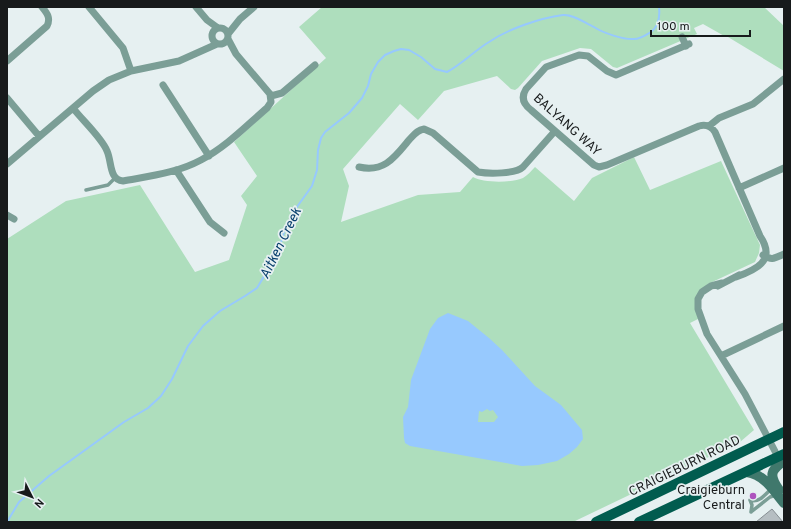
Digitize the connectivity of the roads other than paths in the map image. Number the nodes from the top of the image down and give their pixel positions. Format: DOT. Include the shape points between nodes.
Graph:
graph roads {
  1 [pos="42,7"];
  2 [pos="89,7"];
  3 [pos="196,7"];
  4 [pos="254,7"];
  5 [pos="240,19"];
  6 [pos="216,32"];
  7 [pos="228,37"];
  8 [pos="682,37"];
  9 [pos="219,44"];
  10 [pos="200,52"];
  11 [pos="236,54"];
  12 [pos="7,61"];
  13 [pos="315,64"];
  14 [pos="131,71"];
  15 [pos="784,79"];
  16 [pos="163,85"];
  17 [pos="271,96"];
  18 [pos="7,98"];
  19 [pos="73,108"];
  20 [pos="711,128"];
  21 [pos="555,131"];
  22 [pos="40,136"];
  23 [pos="209,156"];
  24 [pos="7,164"];
  25 [pos="359,167"];
  26 [pos="784,168"];
  27 [pos="176,170"];
  28 [pos="115,178"];
  29 [pos="739,188"];
  30 [pos="86,190"];
  31 [pos="7,215"];
  32 [pos="14,219"];
  33 [pos="224,233"];
  34 [pos="764,255"];
  35 [pos="782,255"];
  36 [pos="784,326"];
  37 [pos="721,356"];
  38 [pos="784,432"];
  39 [pos="769,439"];
  40 [pos="782,457"];
  41 [pos="747,472"];
  42 [pos="779,495"];
  43 [pos="678,503"];
  44 [pos="596,522"];
  45 [pos="640,522"];
  46 [pos="645,522"];
  1 -- 12 [label="street" via="48,15 47,26"];
  2 -- 14 [label="street" via="120,44"];
  3 -- 6 [label="street"];
  4 -- 5 [label="street"];
  5 -- 6 [label="street"];
  5 -- 7 [label="street"];
  6 -- 7 [label="street"];
  6 -- 9 [label="street" via="214,41"];
  6 -- 10 [label="street"];
  7 -- 9 [label="street" via="226,42"];
  7 -- 11 [label="street"];
  8 -- 21 [label="street, BALYANG WAY" via="687,45 616,75 610,74 584,55 546,66 526,89 523,100 527,107"];
  9 -- 10 [label="street"];
  9 -- 11 [label="street"];
  10 -- 14 [label="street" via="174,62"];
  11 -- 17 [label="street"];
  13 -- 17 [label="street" via="286,90"];
  14 -- 19 [label="street" via="101,85"];
  15 -- 20 [label="street, BALYANG WAY" via="753,104 719,118"];
  16 -- 23 [label="street"];
  17 -- 23 [label="street" via="267,108"];
  18 -- 22 [label="street"];
  19 -- 22 [label="street"];
  19 -- 28 [label="street" via="106,148"];
  20 -- 21 [label="street, BALYANG WAY" via="699,126 603,167 594,165"];
  20 -- 29 [label="street"];
  21 -- 25 [label="street" via="517,172 478,172 433,133 424,129 416,133 388,163 371,169"];
  22 -- 24 [label="street"];
  23 -- 27 [label="street"];
  26 -- 29 [label="street"];
  27 -- 28 [label="street" via="124,181"];
  27 -- 33 [label="street" via="210,222"];
  28 -- 30 [label="lane" via="108,185"];
  29 -- 34 [label="street" via="760,236"];
  31 -- 32 [label="street"];
  34 -- 35 [label="street"];
  34 -- 37 [label="street" via="757,263 703,296 702,318 707,334"];
  36 -- 37 [label="street"];
  37 -- 39 [label="street"];
  38 -- 39 [label="main road, CRAIGIEBURN ROAD"];
  39 -- 40 [label="street"];
  39 -- 44 [label="main road, CRAIGIEBURN ROAD"];
  40 -- 41 [label="main road"];
  40 -- 42 [label="street" via="772,474"];
  41 -- 42 [label="street" via="762,477"];
  41 -- 43 [label="main road"];
  42 -- 42 [label="lane" via="770,497 750,512 750,500 756,501 759,500"];
  43 -- 45 [label="main road"];
  43 -- 46 [label="lane"];
}
